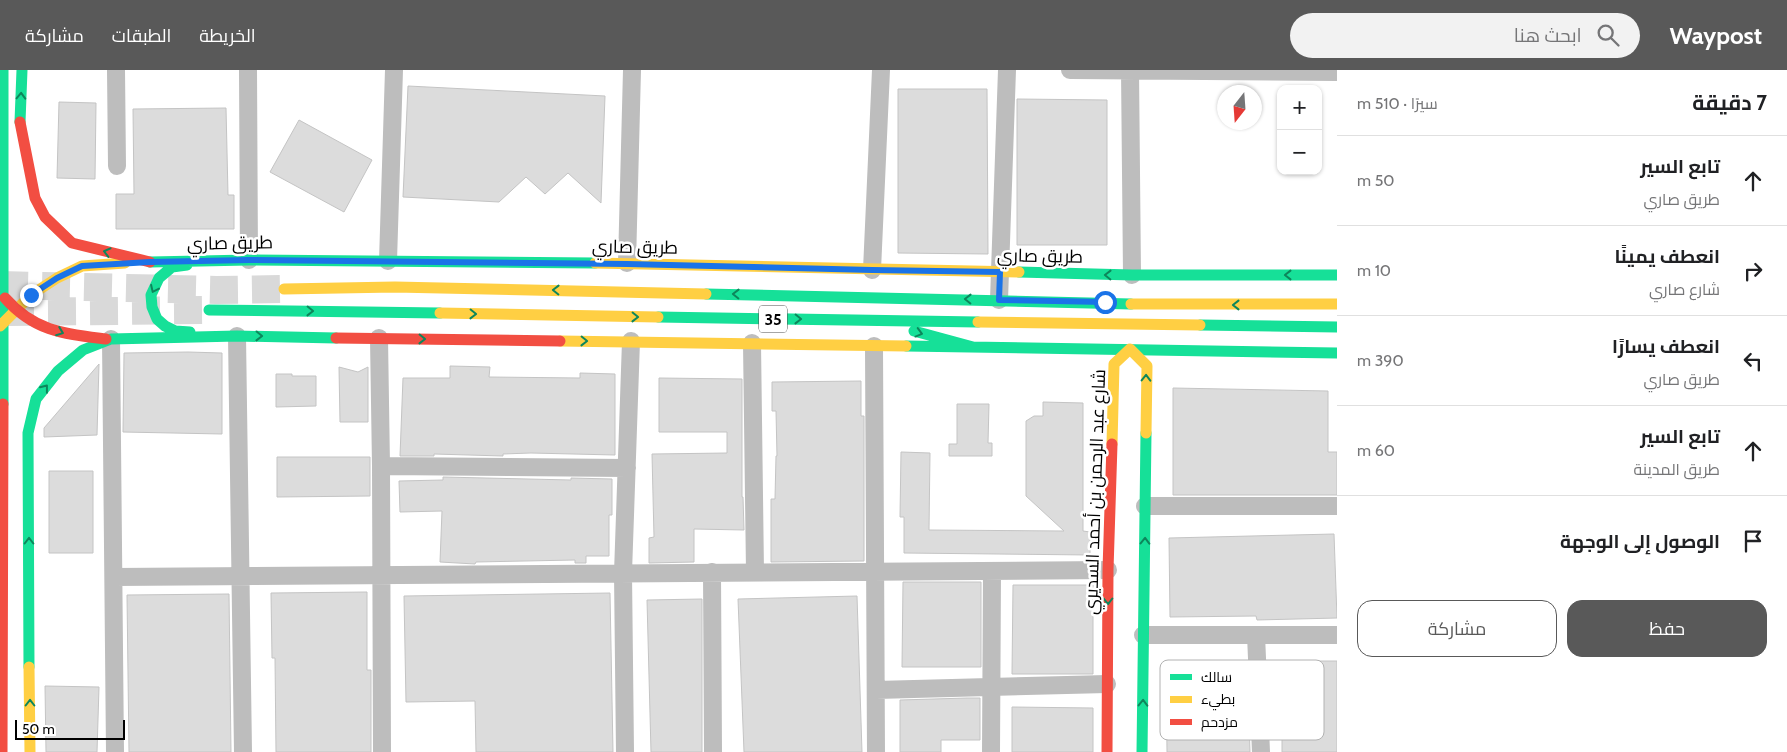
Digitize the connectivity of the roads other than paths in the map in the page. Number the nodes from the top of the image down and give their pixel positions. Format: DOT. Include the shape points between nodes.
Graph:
graph roads {
  1 [pos="3,70"];
  2 [pos="22,70"];
  3 [pos="116,70"];
  4 [pos="248,70"];
  5 [pos="394,70"];
  6 [pos="632,70"];
  7 [pos="881,70"];
  8 [pos="1007,70"];
  9 [pos="1070,70"];
  10 [pos="1130,70"];
  11 [pos="1337,72"];
  12 [pos="20,122"];
  13 [pos="20,138"];
  14 [pos="117,166"];
  15 [pos="0,170"];
  16 [pos="19,175"];
  17 [pos="16,211"];
  18 [pos="0,243"];
  19 [pos="249,260"];
  20 [pos="227,261"];
  21 [pos="150,262"];
  22 [pos="388,262"];
  23 [pos="627,264"];
  24 [pos="872,270"];
  25 [pos="1000,272"];
  26 [pos="1337,275"];
  27 [pos="1132,276"];
  28 [pos="284,289"];
  29 [pos="0,292"];
  30 [pos="999,300"];
  31 [pos="1337,304"];
  32 [pos="18,310"];
  33 [pos="209,310"];
  34 [pos="872,320"];
  35 [pos="0,326"];
  36 [pos="1337,328"];
  37 [pos="237,336"];
  38 [pos="379,338"];
  39 [pos="111,339"];
  40 [pos="631,341"];
  41 [pos="752,343"];
  42 [pos="874,346"];
  43 [pos="973,347"];
  44 [pos="1130,349"];
  45 [pos="1337,353"];
  46 [pos="0,373"];
  47 [pos="14,399"];
  48 [pos="22,418"];
  49 [pos="0,428"];
  50 [pos="28,433"];
  51 [pos="382,466"];
  52 [pos="627,468"];
  53 [pos="28,485"];
  54 [pos="1145,506"];
  55 [pos="1337,506"];
  56 [pos="992,570"];
  57 [pos="1108,570"];
  58 [pos="874,571"];
  59 [pos="712,572"];
  60 [pos="755,572"];
  61 [pos="623,573"];
  62 [pos="382,575"];
  63 [pos="240,576"];
  64 [pos="114,577"];
  65 [pos="1144,635"];
  66 [pos="1256,635"];
  67 [pos="1337,635"];
  68 [pos="1257,660"];
  69 [pos="1107,684"];
  70 [pos="991,687"];
  71 [pos="876,690"];
  72 [pos="2,752"];
  73 [pos="30,752"];
  74 [pos="115,752"];
  75 [pos="243,752"];
  76 [pos="382,752"];
  77 [pos="625,752"];
  78 [pos="713,752"];
  79 [pos="876,752"];
  80 [pos="991,752"];
  81 [pos="1107,752"];
  82 [pos="1142,752"];
  1 -- 72 [label="main road"];
  12 -- 2 [label="main road, one-way"];
  3 -- 14 [label="street"];
  4 -- 19 [label="street"];
  5 -- 22 [label="street"];
  6 -- 23 [label="street"];
  7 -- 24 [label="street"];
  8 -- 25 [label="street"];
  9 -- 10 [label="street"];
  10 -- 11 [label="street"];
  10 -- 27 [label="street"];
  12 -- 13 [label="main road"];
  21 -- 12 [label="main road, طريق صاري, one-way" via="72,243 45,218 35,198"];
  13 -- 15 [label="main road"];
  13 -- 16 [label="main road"];
  17 -- 18 [label="main road"];
  19 -- 20 [label="main road, طريق صاري"];
  19 -- 22 [label="main road, طريق صاري"];
  20 -- 21 [label="main road, طريق صاري"];
  20 -- 37 [label="main road, one-way" via="172,267 159,278 151,295 152,307 157,319 175,331"];
  21 -- 32 [label="main road" via="82,266 37,290"];
  22 -- 23 [label="main road, طريق صاري"];
  23 -- 24 [label="main road, طريق صاري"];
  24 -- 25 [label="main road, طريق صاري"];
  27 -- 25 [label="main road, طريق صاري, one-way"];
  25 -- 30 [label="street"];
  26 -- 27 [label="main road, طريق صاري, one-way"];
  30 -- 28 [label="main road, 35, one-way" via="395,287"];
  29 -- 32 [label="main road"];
  31 -- 30 [label="main road, 35, one-way" via="1170,305"];
  32 -- 35 [label="main road"];
  32 -- 39 [label="main road, one-way" via="34,321 67,335"];
  33 -- 34 [label="main road, 35, one-way"];
  34 -- 36 [label="main road, 35"];
  34 -- 43 [label="main road, one-way"];
  37 -- 38 [label="main road, one-way"];
  37 -- 39 [label="main road"];
  37 -- 63 [label="street"];
  38 -- 40 [label="main road, one-way"];
  38 -- 51 [label="street"];
  50 -- 39 [label="main road, one-way" via="36,399 58,371 83,350"];
  39 -- 64 [label="street"];
  40 -- 41 [label="main road"];
  40 -- 52 [label="street"];
  41 -- 42 [label="main road"];
  41 -- 60 [label="street"];
  42 -- 43 [label="main road"];
  42 -- 58 [label="street"];
  43 -- 44 [label="main road"];
  44 -- 45 [label="main road"];
  54 -- 44 [label="main road, one-way" via="1141,456 1147,366"];
  44 -- 57 [label="main road, شارع عبد الرحمن بن أحمد السديري" via="1114,364 1116,455"];
  46 -- 47 [label="main road"];
  48 -- 50 [label="main road"];
  49 -- 53 [label="main road" via="10,434"];
  50 -- 53 [label="main road"];
  51 -- 52 [label="street"];
  51 -- 62 [label="street"];
  52 -- 61 [label="street"];
  73 -- 53 [label="main road, one-way"];
  54 -- 55 [label="street"];
  65 -- 54 [label="main road, one-way"];
  56 -- 57 [label="street"];
  56 -- 58 [label="street"];
  56 -- 70 [label="street"];
  57 -- 69 [label="main road, شارع عبد الرحمن بن أحمد السديري, one-way"];
  58 -- 60 [label="street"];
  58 -- 71 [label="street"];
  59 -- 60 [label="street"];
  59 -- 61 [label="street"];
  59 -- 78 [label="street"];
  61 -- 62 [label="street"];
  61 -- 77 [label="street"];
  62 -- 63 [label="street"];
  62 -- 76 [label="street"];
  63 -- 64 [label="street"];
  63 -- 75 [label="street"];
  64 -- 74 [label="street"];
  65 -- 66 [label="street"];
  82 -- 65 [label="main road, one-way"];
  66 -- 67 [label="street"];
  66 -- 68 [label="street"];
  69 -- 70 [label="street"];
  69 -- 81 [label="main road, شارع عبد الرحمن بن أحمد السديري"];
  70 -- 71 [label="street"];
  70 -- 80 [label="street"];
  71 -- 79 [label="street"];
}
